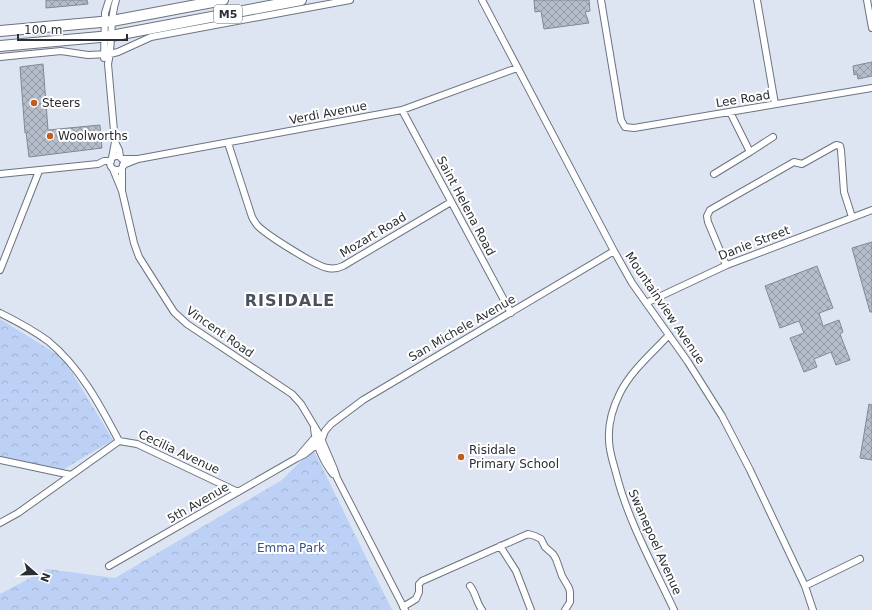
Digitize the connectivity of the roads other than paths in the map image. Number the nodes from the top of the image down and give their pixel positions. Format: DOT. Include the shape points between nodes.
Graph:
graph roads {
  1 [pos="109,0"];
  2 [pos="116,0"];
  3 [pos="223,0"];
  4 [pos="302,0"];
  5 [pos="350,0"];
  6 [pos="482,0"];
  7 [pos="602,0"];
  8 [pos="757,0"];
  9 [pos="867,0"];
  10 [pos="108,22"];
  11 [pos="872,28"];
  12 [pos="0,31"];
  13 [pos="108,36"];
  14 [pos="0,46"];
  15 [pos="110,54"];
  16 [pos="103,55"];
  17 [pos="0,57"];
  18 [pos="108,64"];
  19 [pos="517,68"];
  20 [pos="872,88"];
  21 [pos="775,104"];
  22 [pos="402,110"];
  23 [pos="730,112"];
  24 [pos="773,137"];
  25 [pos="115,142"];
  26 [pos="228,143"];
  27 [pos="750,152"];
  28 [pos="122,162"];
  29 [pos="112,163"];
  30 [pos="39,171"];
  31 [pos="0,174"];
  32 [pos="714,174"];
  33 [pos="122,191"];
  34 [pos="451,202"];
  35 [pos="872,210"];
  36 [pos="852,217"];
  37 [pos="614,251"];
  38 [pos="726,265"];
  39 [pos="0,270"];
  40 [pos="646,303"];
  41 [pos="0,312"];
  42 [pos="511,313"];
  43 [pos="669,335"];
  44 [pos="320,437"];
  45 [pos="119,441"];
  46 [pos="297,458"];
  47 [pos="0,460"];
  48 [pos="71,475"];
  49 [pos="238,492"];
  50 [pos="0,523"];
  51 [pos="500,546"];
  52 [pos="860,559"];
  53 [pos="109,566"];
  54 [pos="470,586"];
  55 [pos="806,586"];
  56 [pos="404,608"];
  57 [pos="482,610"];
  58 [pos="531,610"];
  59 [pos="565,610"];
  60 [pos="674,610"];
  61 [pos="813,610"];
  1 -- 10 [label="street" via="106,6"];
  2 -- 10 [label="street"];
  3 -- 10 [label="main road, M5"];
  4 -- 13 [label="main road, M5"];
  5 -- 15 [label="street" via="151,37"];
  6 -- 19 [label="street, Mountainview Avenue"];
  7 -- 23 [label="street, Lee Road" via="621,120 625,128"];
  8 -- 21 [label="street"];
  9 -- 11 [label="street"];
  10 -- 12 [label="main road, M5"];
  10 -- 13 [label="street, Vincent Road"];
  13 -- 14 [label="main road, M5"];
  13 -- 15 [label="street, Vincent Road"];
  13 -- 16 [label="street, Vincent Road"];
  15 -- 16 [label="street"];
  15 -- 18 [label="street, Vincent Road"];
  16 -- 17 [label="street" via="61,51"];
  16 -- 18 [label="street, Vincent Road"];
  18 -- 25 [label="street, Vincent Road"];
  19 -- 22 [label="street, Verdi Avenue"];
  19 -- 37 [label="street, Mountainview Avenue"];
  20 -- 21 [label="street, Lee Road"];
  21 -- 23 [label="street, Lee Road"];
  22 -- 26 [label="street, Verdi Avenue"];
  22 -- 34 [label="street, Saint Helena Road"];
  23 -- 27 [label="street"];
  24 -- 27 [label="street"];
  25 -- 28 [label="street, Vincent Road"];
  25 -- 29 [label="street, Vincent Road"];
  26 -- 28 [label="street, Verdi Avenue"];
  26 -- 34 [label="street, Mozart Road" via="253,220 277,240 328,268 343,266"];
  27 -- 32 [label="street"];
  28 -- 29 [label="street" via="118,156"];
  28 -- 29 [label="street" via="116,170"];
  28 -- 33 [label="street, Vincent Road"];
  29 -- 30 [label="street"];
  29 -- 33 [label="street, Vincent Road"];
  30 -- 31 [label="street"];
  30 -- 39 [label="street"];
  33 -- 44 [label="street, Vincent Road" via="137,252 174,312 187,324 292,394 306,411"];
  34 -- 42 [label="street, Saint Helena Road"];
  35 -- 36 [label="street, Danie Street"];
  36 -- 38 [label="street, Danie Street"];
  36 -- 38 [label="street" via="844,192 841,150 840,146 836,145 802,164 794,162 710,210 706,216"];
  37 -- 40 [label="street, Mountainview Avenue"];
  37 -- 42 [label="street, San Michele Avenue"];
  38 -- 40 [label="street, Danie Street"];
  40 -- 43 [label="street, Mountainview Avenue"];
  41 -- 45 [label="street, Cecilia Avenue" via="48,341 66,358 89,387"];
  42 -- 44 [label="street, San Michele Avenue" via="351,408"];
  43 -- 55 [label="street, Mountainview Avenue" via="706,388 733,435"];
  43 -- 60 [label="street, Swanepoel Avenue" via="638,368 621,391 613,409 609,439 610,452 628,515"];
  44 -- 46 [label="street, San Michele Avenue"];
  44 -- 56 [label="street, Vincent Road" via="337,478"];
  45 -- 48 [label="street"];
  45 -- 49 [label="street, Cecilia Avenue" via="137,444"];
  46 -- 49 [label="street, 5th Avenue"];
  47 -- 48 [label="street"];
  48 -- 50 [label="street"];
  49 -- 53 [label="street, 5th Avenue"];
  51 -- 56 [label="street" via="419,583 416,599"];
  51 -- 58 [label="street" via="516,571"];
  51 -- 59 [label="street" via="526,534 541,539 546,549 555,556 569,588 570,599"];
  52 -- 55 [label="street"];
  54 -- 57 [label="street"];
  55 -- 61 [label="street, Mountainview Avenue"];
}
